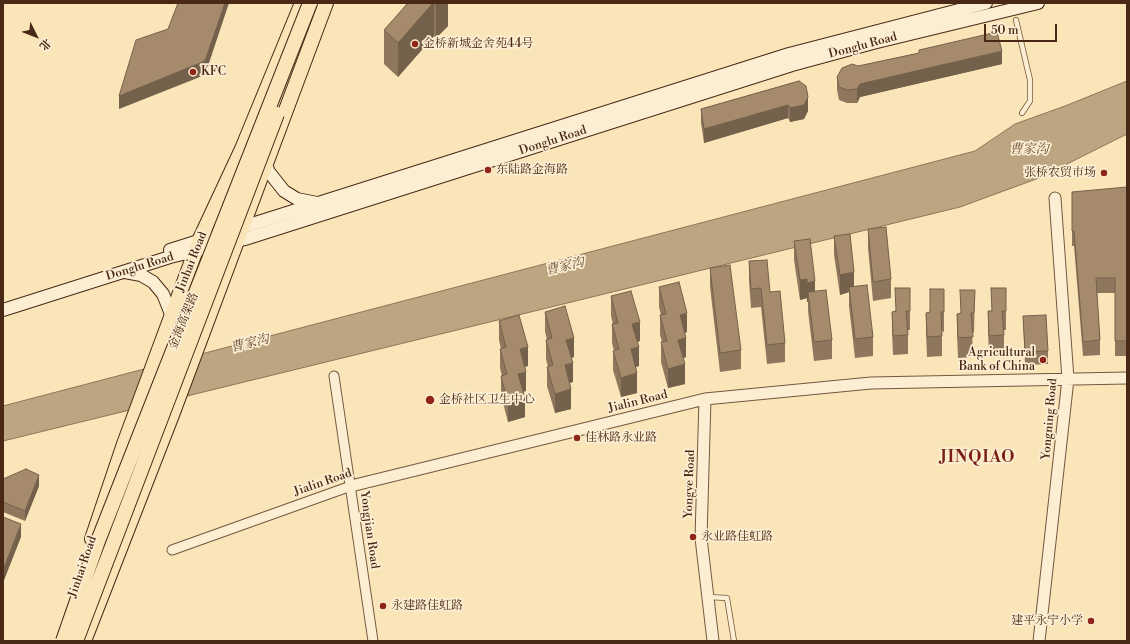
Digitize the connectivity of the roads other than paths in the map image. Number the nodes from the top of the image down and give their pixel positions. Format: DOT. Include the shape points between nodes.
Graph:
graph roads {
  1 [pos="302,3"];
  2 [pos="310,3"];
  3 [pos="319,3"];
  4 [pos="326,3"];
  5 [pos="986,3"];
  6 [pos="1038,3"];
  7 [pos="1016,20"];
  8 [pos="1022,113"];
  9 [pos="257,140"];
  10 [pos="273,146"];
  11 [pos="1055,198"];
  12 [pos="320,203"];
  13 [pos="244,222"];
  14 [pos="236,242"];
  15 [pos="198,245"];
  16 [pos="122,272"];
  17 [pos="3,301"];
  18 [pos="3,310"];
  19 [pos="171,314"];
  20 [pos="334,376"];
  21 [pos="1127,378"];
  22 [pos="1068,379"];
  23 [pos="705,399"];
  24 [pos="351,486"];
  25 [pos="172,550"];
  26 [pos="708,597"];
  27 [pos="63,625"];
  28 [pos="57,641"];
  29 [pos="63,641"];
  30 [pos="76,641"];
  31 [pos="84,641"];
  32 [pos="373,641"];
  33 [pos="713,641"];
  34 [pos="734,641"];
  35 [pos="1040,641"];
  1 -- 15 [label="main road, Jinhai Road" via="242,149"];
  2 -- 9 [label="main road, 金海高架路, bridge"];
  3 -- 30 [label="main road, 金海高架路, bridge"];
  4 -- 10 [label="main road"];
  5 -- 12 [label="main road, Donglu Road" via="789,54"];
  6 -- 14 [label="main road, Donglu Road" via="792,65"];
  7 -- 8 [label="lane" via="1030,80 1030,101"];
  9 -- 27 [label="main road, bridge" via="146,399"];
  9 -- 29 [label="main road, 金海高架路, bridge" via="104,526"];
  10 -- 12 [label="main road" via="266,165 278,186 297,199"];
  10 -- 13 [label="main road"];
  11 -- 22 [label="street, Yongning Road"];
  12 -- 13 [label="main road, Donglu Road"];
  13 -- 14 [label="main road"];
  13 -- 15 [label="main road, Donglu Road"];
  14 -- 15 [label="main road, Donglu Road"];
  14 -- 31 [label="main road"];
  15 -- 16 [label="main road, Donglu Road"];
  15 -- 17 [label="main road, Donglu Road"];
  15 -- 19 [label="main road, Jinhai Road"];
  16 -- 18 [label="main road, Donglu Road"];
  16 -- 19 [label="main road" via="141,275 154,282 163,294"];
  19 -- 27 [label="main road, Jinhai Road"];
  20 -- 24 [label="street, Yongjian Road"];
  21 -- 22 [label="street, Jialin Road"];
  22 -- 23 [label="street, Jialin Road" via="871,383"];
  22 -- 35 [label="street, Yongning Road"];
  23 -- 24 [label="street, Jialin Road"];
  23 -- 26 [label="street, Yongye Road" via="701,522"];
  24 -- 25 [label="street, Jialin Road"];
  24 -- 32 [label="street, Yongjian Road"];
  26 -- 33 [label="street, Yongye Road"];
  26 -- 34 [label="lane" via="727,598"];
  27 -- 28 [label="main road, Jinhai Road"];
}
